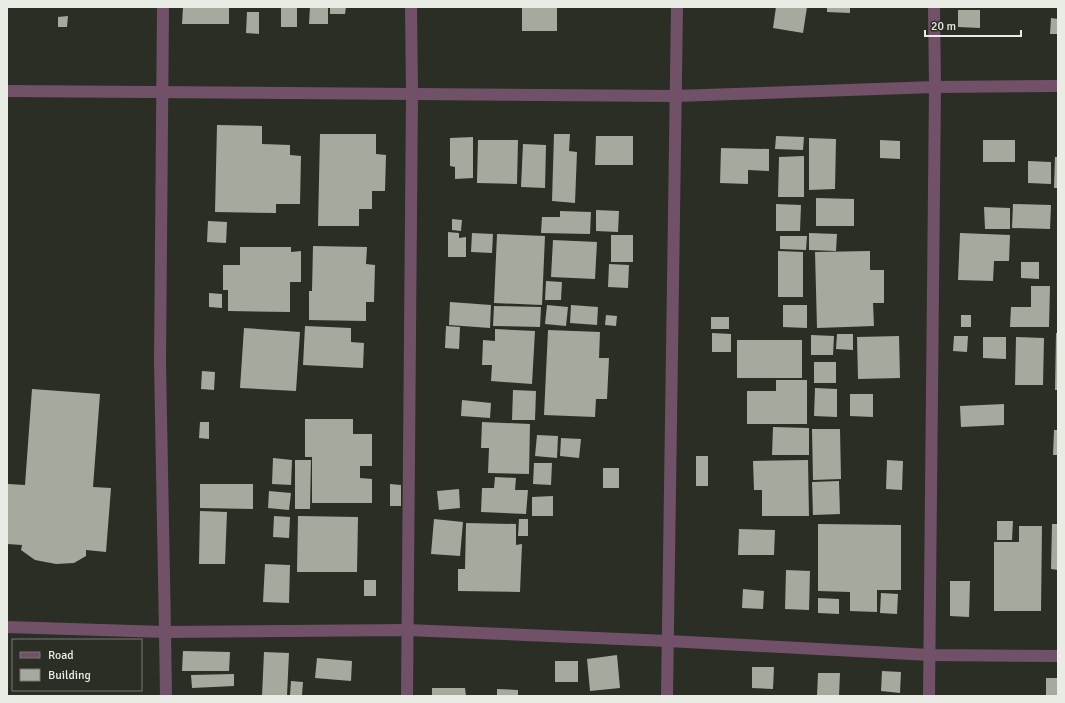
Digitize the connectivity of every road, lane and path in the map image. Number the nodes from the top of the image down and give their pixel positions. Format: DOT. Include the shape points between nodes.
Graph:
graph roads {
  1 [pos="163,7"];
  2 [pos="411,7"];
  3 [pos="677,7"];
  4 [pos="934,7"];
  5 [pos="1058,86"];
  6 [pos="935,87"];
  7 [pos="7,90"];
  8 [pos="162,92"];
  9 [pos="412,94"];
  10 [pos="675,96"];
  11 [pos="7,627"];
  12 [pos="407,630"];
  13 [pos="165,632"];
  14 [pos="668,641"];
  15 [pos="930,655"];
  16 [pos="1058,656"];
  17 [pos="166,696"];
  18 [pos="407,696"];
  19 [pos="667,696"];
  20 [pos="929,696"];
  1 -- 8 [label="street"];
  2 -- 9 [label="street"];
  3 -- 10 [label="street"];
  4 -- 6 [label="street"];
  5 -- 6 [label="street"];
  6 -- 10 [label="street"];
  6 -- 15 [label="street"];
  7 -- 8 [label="street"];
  8 -- 9 [label="street"];
  8 -- 13 [label="street" via="160,363"];
  9 -- 10 [label="street"];
  9 -- 12 [label="street"];
  10 -- 14 [label="street"];
  11 -- 13 [label="street"];
  12 -- 13 [label="street"];
  12 -- 14 [label="street"];
  12 -- 18 [label="street"];
  13 -- 17 [label="street"];
  14 -- 15 [label="street"];
  14 -- 19 [label="street"];
  15 -- 16 [label="street"];
  15 -- 20 [label="street"];
}
